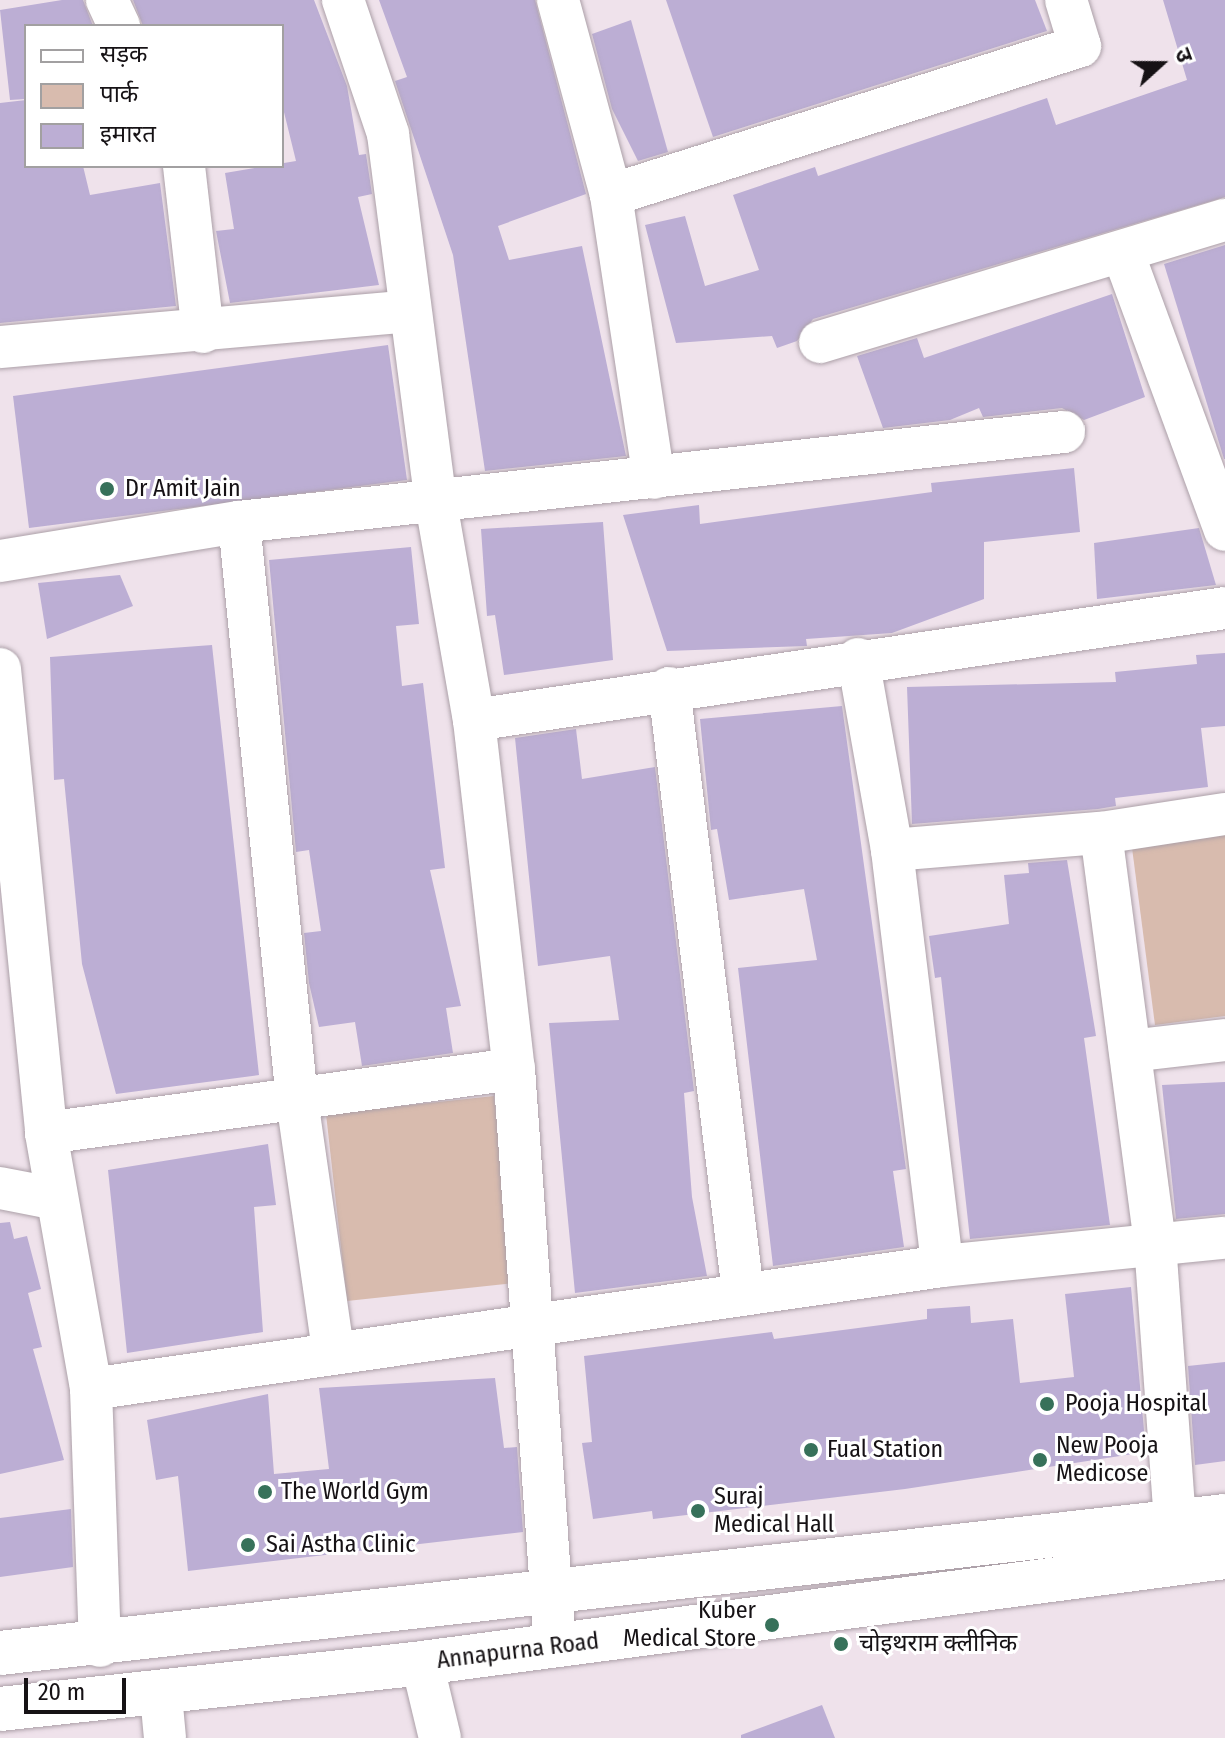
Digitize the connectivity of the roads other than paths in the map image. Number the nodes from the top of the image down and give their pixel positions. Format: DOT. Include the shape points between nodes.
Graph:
graph roads {
  1 [pos="107,0"];
  2 [pos="343,0"];
  3 [pos="1066,0"];
  4 [pos="563,1"];
  5 [pos="118,24"];
  6 [pos="184,168"];
  7 [pos="611,195"];
  8 [pos="1225,220"];
  9 [pos="1123,253"];
  10 [pos="409,311"];
  11 [pos="203,332"];
  12 [pos="820,342"];
  13 [pos="0,347"];
  14 [pos="1064,432"];
  15 [pos="654,478"];
  16 [pos="436,503"];
  17 [pos="239,522"];
  18 [pos="1225,530"];
  19 [pos="0,561"];
  20 [pos="1225,608"];
  21 [pos="858,659"];
  22 [pos="0,669"];
  23 [pos="669,688"];
  24 [pos="474,720"];
  25 [pos="4,766"];
  26 [pos="1225,814"];
  27 [pos="1101,833"];
  28 [pos="892,850"];
  29 [pos="18,984"];
  30 [pos="1225,1040"];
  31 [pos="1130,1051"];
  32 [pos="514,1069"];
  33 [pos="297,1100"];
  34 [pos="46,1133"];
  35 [pos="0,1188"];
  36 [pos="56,1199"];
  37 [pos="1225,1238"];
  38 [pos="1155,1243"];
  39 [pos="942,1266"];
  40 [pos="743,1292"];
  41 [pos="533,1325"];
  42 [pos="333,1351"];
  43 [pos="91,1389"];
  44 [pos="1225,1516"];
  45 [pos="1175,1522"];
  46 [pos="1225,1557"];
  47 [pos="547,1592"];
  48 [pos="100,1646"];
  49 [pos="555,1646"];
  50 [pos="0,1653"];
  51 [pos="422,1663"];
  52 [pos="161,1695"];
  53 [pos="0,1709"];
  54 [pos="165,1738"];
  55 [pos="440,1738"];
  1 -- 5 [label="street"];
  2 -- 10 [label="street" via="388,134"];
  3 -- 7 [label="street" via="1080,46"];
  4 -- 7 [label="street"];
  6 -- 11 [label="street"];
  7 -- 15 [label="street"];
  8 -- 9 [label="street"];
  9 -- 12 [label="street"];
  9 -- 18 [label="street"];
  10 -- 11 [label="street"];
  10 -- 16 [label="street"];
  11 -- 13 [label="street"];
  14 -- 15 [label="street"];
  15 -- 16 [label="street"];
  16 -- 17 [label="street"];
  16 -- 24 [label="street"];
  17 -- 19 [label="street"];
  17 -- 33 [label="street"];
  20 -- 21 [label="street"];
  21 -- 23 [label="street"];
  21 -- 28 [label="street"];
  22 -- 25 [label="street"];
  23 -- 24 [label="street"];
  23 -- 40 [label="street"];
  24 -- 32 [label="street"];
  25 -- 29 [label="street"];
  26 -- 27 [label="street"];
  27 -- 28 [label="street"];
  27 -- 31 [label="street"];
  28 -- 39 [label="street"];
  29 -- 34 [label="street"];
  30 -- 31 [label="street"];
  31 -- 38 [label="street"];
  32 -- 33 [label="street"];
  32 -- 41 [label="street"];
  33 -- 34 [label="street"];
  33 -- 42 [label="street"];
  34 -- 36 [label="street"];
  35 -- 36 [label="street"];
  36 -- 43 [label="street"];
  37 -- 38 [label="street"];
  38 -- 39 [label="street"];
  38 -- 45 [label="street"];
  39 -- 40 [label="street"];
  40 -- 41 [label="street"];
  41 -- 42 [label="street"];
  41 -- 47 [label="street"];
  42 -- 43 [label="street"];
  43 -- 48 [label="street"];
  44 -- 45 [label="main road"];
  45 -- 47 [label="main road"];
  46 -- 49 [label="main road, Annapurna Road"];
  47 -- 48 [label="main road"];
  47 -- 49 [label="street"];
  48 -- 50 [label="main road"];
  49 -- 51 [label="main road, Annapurna Road"];
  51 -- 52 [label="main road, Annapurna Road"];
  51 -- 55 [label="street"];
  52 -- 53 [label="main road, Annapurna Road"];
  52 -- 54 [label="street"];
}
